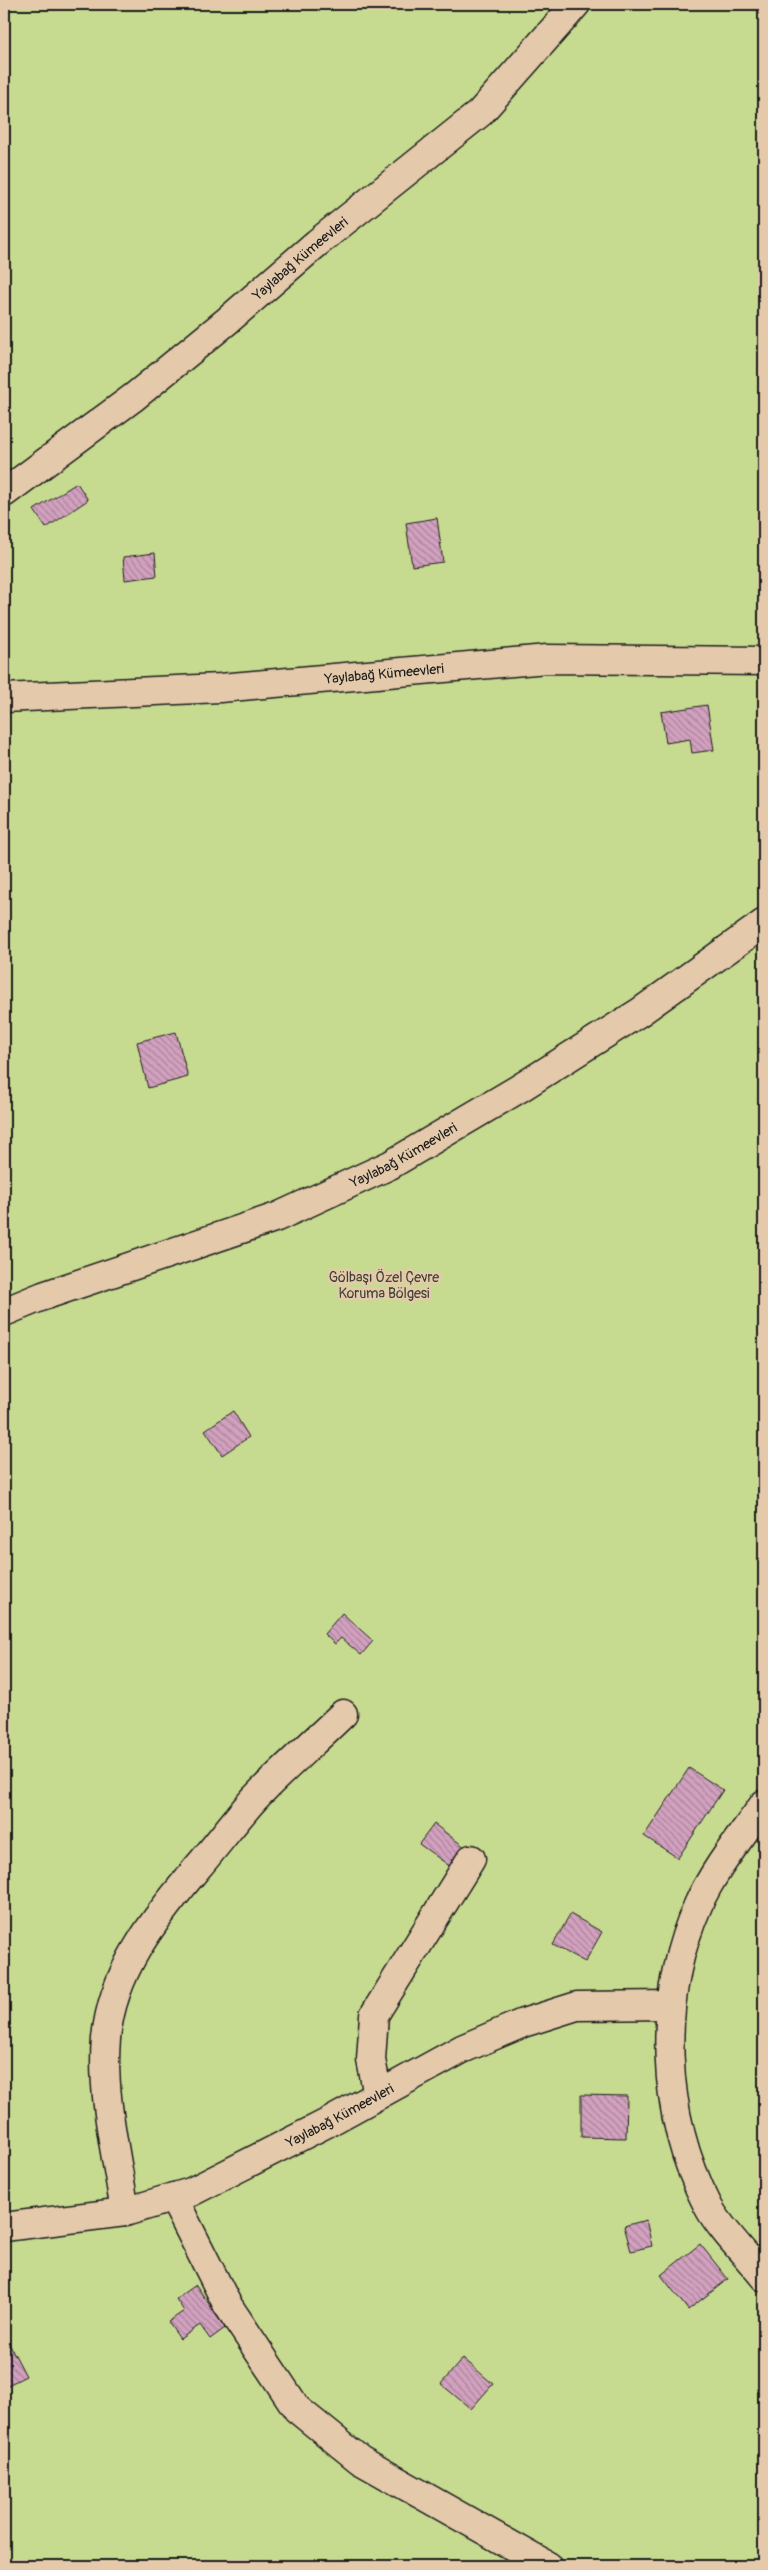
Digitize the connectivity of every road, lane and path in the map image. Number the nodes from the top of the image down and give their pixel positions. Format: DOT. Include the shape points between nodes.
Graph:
graph roads {
  1 [pos="576,4"];
  2 [pos="4,493"];
  3 [pos="764,661"];
  4 [pos="4,698"];
  5 [pos="764,922"];
  6 [pos="4,1312"];
  7 [pos="343,1714"];
  8 [pos="764,1804"];
  9 [pos="471,1859"];
  10 [pos="671,2004"];
  11 [pos="378,2095"];
  12 [pos="173,2197"];
  13 [pos="125,2212"];
  14 [pos="4,2227"];
  15 [pos="764,2277"];
  16 [pos="548,2566"];
  1 -- 2 [label="street, Yaylabağ Kümeevleri" via="480,113 317,243 134,396"];
  3 -- 4 [label="street, Yaylabağ Kümeevleri" via="547,659 220,688"];
  5 -- 6 [label="street, Yaylabağ Kümeevleri" via="640,1012 390,1165 277,1217 42,1296"];
  7 -- 13 [label="street" via="254,1799 152,1923 121,1977 106,2038 105,2070"];
  8 -- 10 [label="street" via="716,1872 698,1904 684,1940"];
  9 -- 11 [label="street" via="374,2015 371,2060"];
  10 -- 11 [label="street, Yaylabağ Kümeevleri" via="577,2006 523,2022 462,2049"];
  10 -- 15 [label="street" via="672,2092 680,2135 708,2208"];
  11 -- 12 [label="street, Yaylabağ Kümeevleri" via="191,2192"];
  12 -- 13 [label="street, Yaylabağ Kümeevleri"];
  12 -- 16 [label="street" via="227,2304 297,2409 360,2460"];
  13 -- 14 [label="street, Yaylabağ Kümeevleri"];
}
